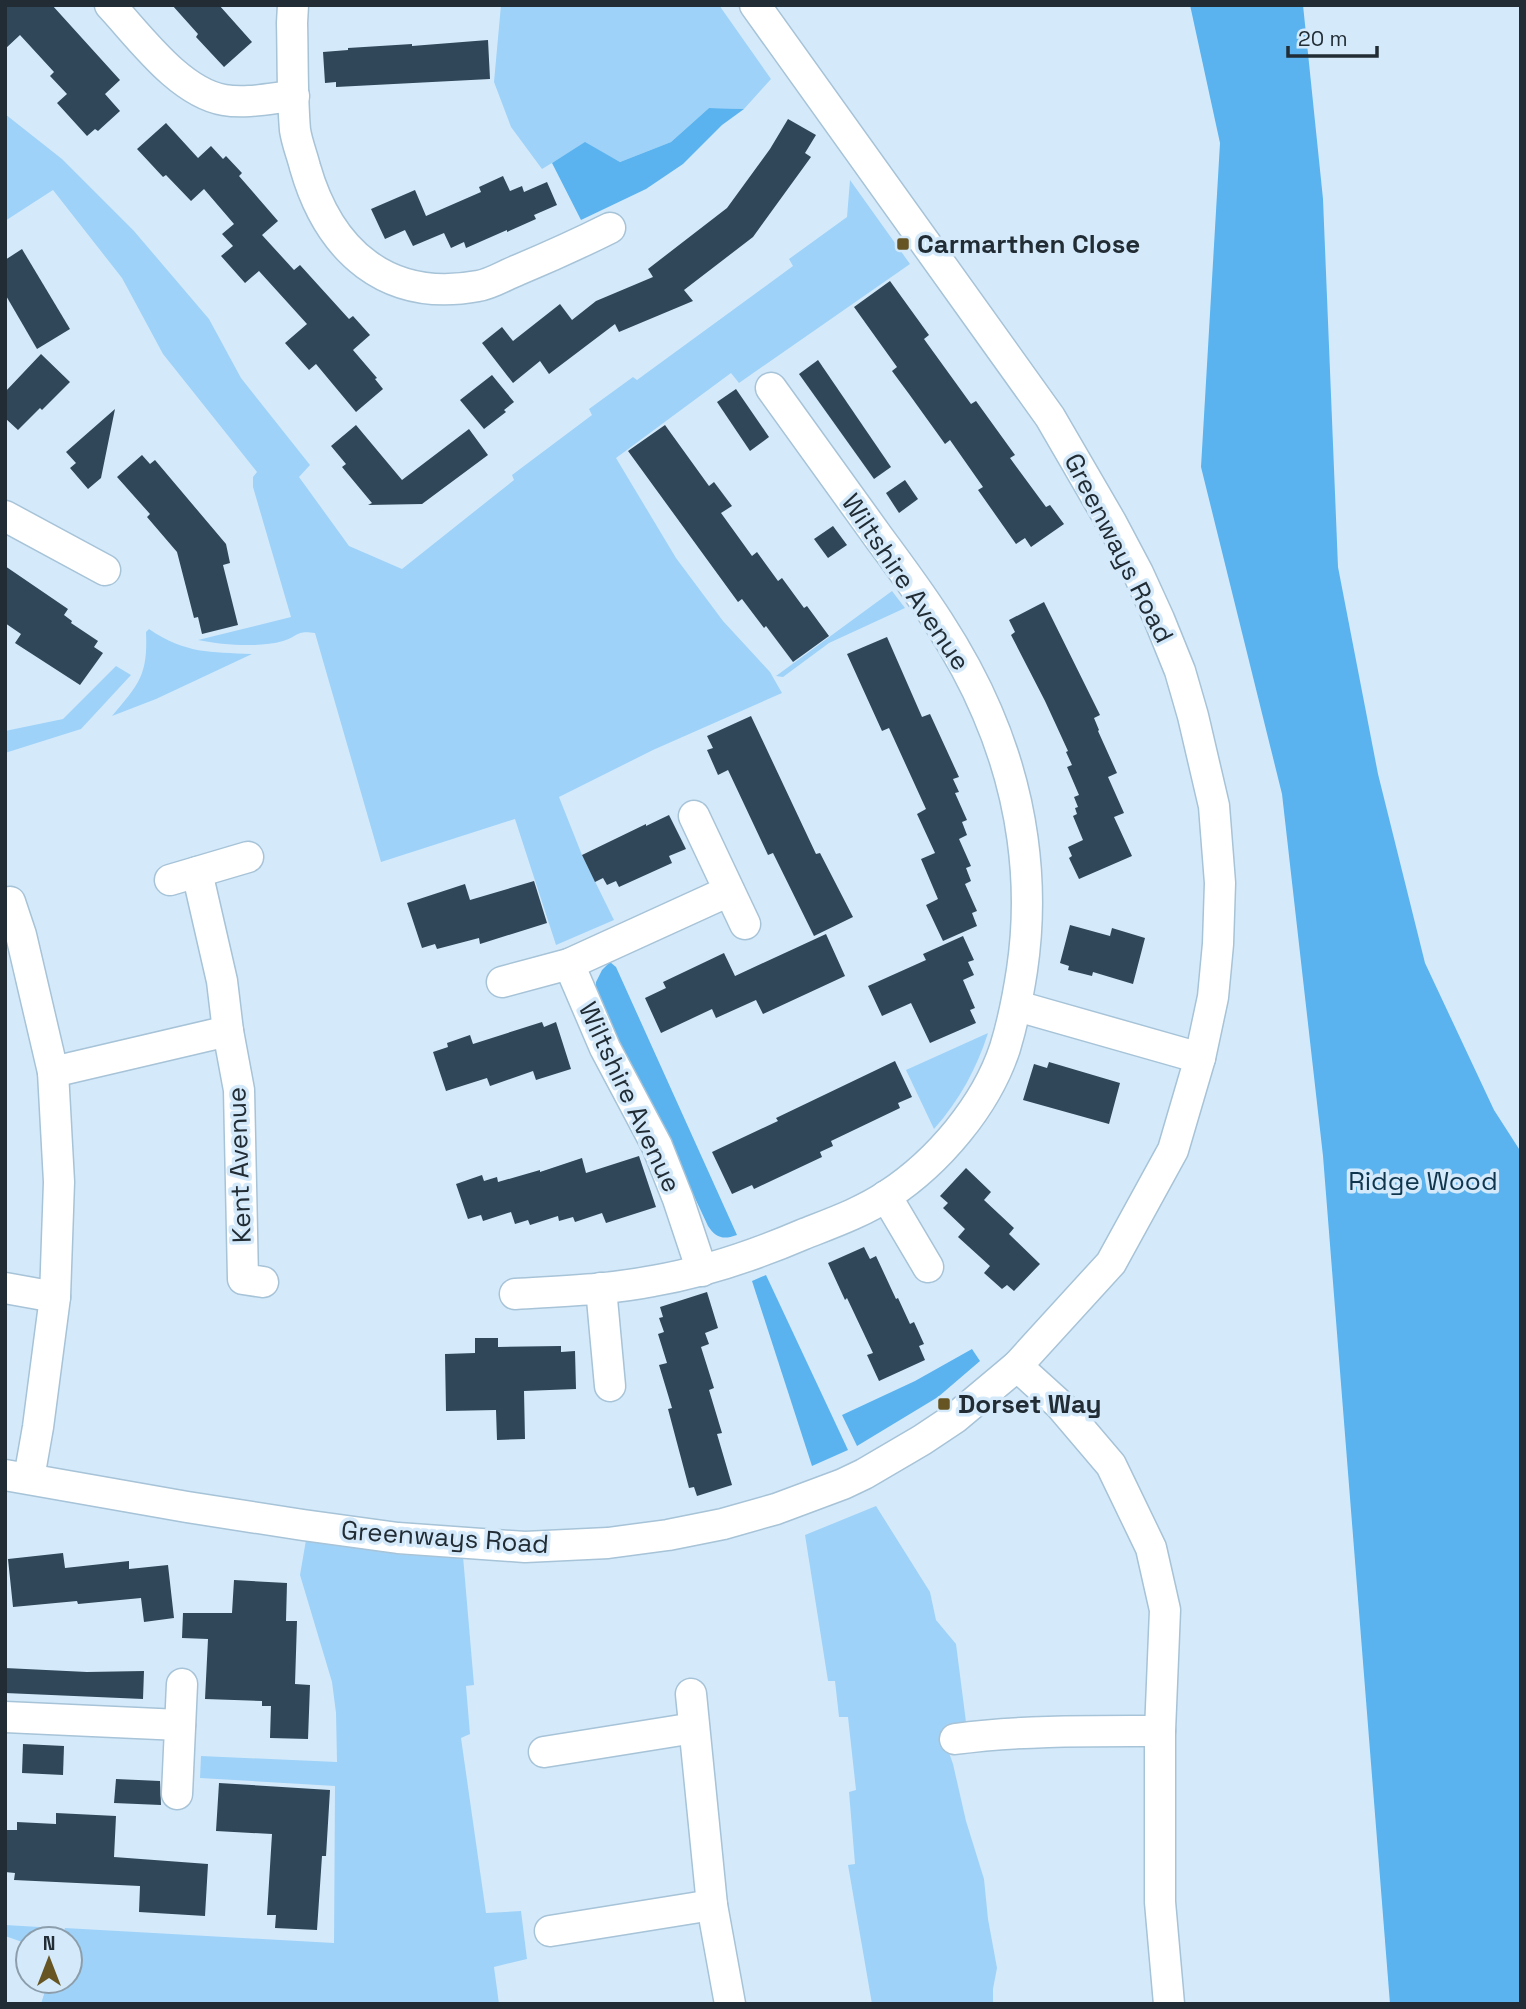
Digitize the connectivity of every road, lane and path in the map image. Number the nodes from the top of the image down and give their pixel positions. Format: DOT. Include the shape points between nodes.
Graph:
graph roads {
  1 [pos="110,5"];
  2 [pos="293,5"];
  3 [pos="755,5"];
  4 [pos="293,96"];
  5 [pos="610,228"];
  6 [pos="771,388"];
  7 [pos="5,516"];
  8 [pos="105,570"];
  9 [pos="694,816"];
  10 [pos="248,858"];
  11 [pos="729,891"];
  12 [pos="10,902"];
  13 [pos="745,924"];
  14 [pos="569,964"];
  15 [pos="502,982"];
  16 [pos="1017,1006"];
  17 [pos="228,1031"];
  18 [pos="1200,1058"];
  19 [pos="53,1072"];
  20 [pos="886,1196"];
  21 [pos="928,1267"];
  22 [pos="702,1271"];
  23 [pos="264,1282"];
  24 [pos="5,1287"];
  25 [pos="601,1289"];
  26 [pos="515,1294"];
  27 [pos="55,1297"];
  28 [pos="1017,1366"];
  29 [pos="610,1386"];
  30 [pos="17,1477"];
  31 [pos="182,1684"];
  32 [pos="691,1694"];
  33 [pos="5,1717"];
  34 [pos="180,1726"];
  35 [pos="694,1728"];
  36 [pos="1160,1731"];
  37 [pos="955,1739"];
  38 [pos="544,1752"];
  39 [pos="177,1794"];
  40 [pos="712,1905"];
  41 [pos="550,1931"];
  42 [pos="730,2004"];
  43 [pos="1169,2004"];
  1 -- 4 [label="street" via="173,73 206,95 225,101"];
  2 -- 4 [label="street"];
  3 -- 18 [label="street, Greenways Road" via="1050,416 1111,522 1159,619 1193,716 1218,840 1218,944"];
  4 -- 5 [label="street" via="295,133 324,215 341,242 385,276 417,288 481,286"];
  6 -- 16 [label="street, Wiltshire Avenue" via="805,458 941,624 975,687 1005,760 1026,855 1026,947"];
  7 -- 8 [label="street"];
  9 -- 11 [label="street"];
  10 -- 17 [label="street, Kent Avenue" via="184,876 222,981"];
  11 -- 13 [label="street"];
  11 -- 14 [label="street"];
  12 -- 19 [label="street"];
  14 -- 15 [label="street"];
  14 -- 22 [label="street, Wiltshire Avenue" via="605,1048 657,1146"];
  16 -- 18 [label="street"];
  16 -- 20 [label="street, Wiltshire Avenue" via="983,1096 955,1135 922,1169"];
  17 -- 19 [label="street"];
  17 -- 23 [label="street, Kent Avenue" via="239,1090 243,1279"];
  18 -- 28 [label="street, Greenways Road" via="1173,1150 1111,1263"];
  19 -- 27 [label="street" via="59,1182"];
  20 -- 21 [label="street"];
  20 -- 22 [label="street, Wiltshire Avenue" via="757,1254"];
  22 -- 25 [label="street, Wiltshire Avenue"];
  24 -- 27 [label="street"];
  25 -- 26 [label="street, Wiltshire Avenue"];
  25 -- 29 [label="street"];
  27 -- 30 [label="street" via="38,1427"];
  28 -- 30 [label="street, Greenways Road" via="955,1418 843,1484 723,1524 608,1543 525,1547 398,1538"];
  28 -- 36 [label="street" via="1060,1405 1111,1465 1151,1548 1165,1610"];
  31 -- 34 [label="street"];
  32 -- 35 [label="street"];
  33 -- 34 [label="street"];
  34 -- 39 [label="street"];
  35 -- 38 [label="street"];
  35 -- 40 [label="street"];
  36 -- 37 [label="street" via="1058,1732 987,1724"];
  36 -- 43 [label="street" via="1160,1902"];
  40 -- 41 [label="street"];
  40 -- 42 [label="street"];
}
